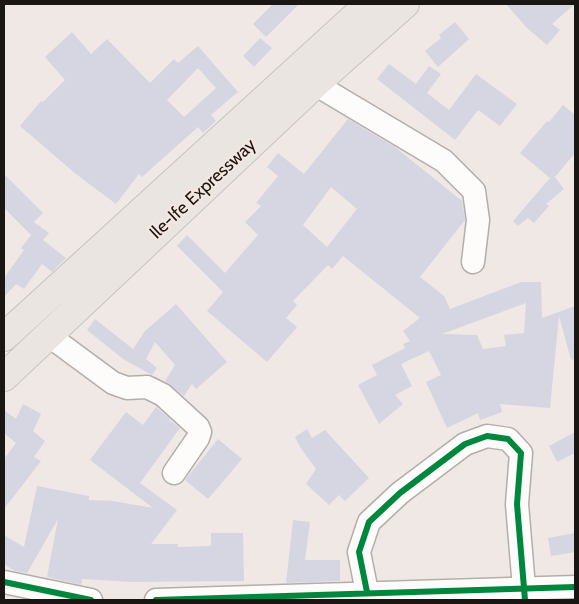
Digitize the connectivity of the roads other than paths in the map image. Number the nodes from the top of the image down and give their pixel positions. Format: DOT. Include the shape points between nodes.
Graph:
graph roads {
  1 [pos="369,4"];
  2 [pos="405,4"];
  3 [pos="314,84"];
  4 [pos="472,262"];
  5 [pos="48,334"];
  6 [pos="4,337"];
  7 [pos="4,377"];
  8 [pos="174,473"];
  9 [pos="4,582"];
  10 [pos="575,587"];
  11 [pos="367,592"];
  12 [pos="525,594"];
  13 [pos="91,600"];
  14 [pos="156,600"];
  1 -- 6 [label="main road, Ile-Ife Expressway"];
  2 -- 3 [label="main road, Ile-Ife Expressway"];
  3 -- 4 [label="street" via="444,161 474,191 478,220"];
  3 -- 5 [label="main road, Ile-Ife Expressway"];
  5 -- 7 [label="main road, Ile-Ife Expressway"];
  5 -- 8 [label="street" via="113,384 127,388 147,387 163,395 198,427 198,438"];
  9 -- 13 [label="street"];
  10 -- 12 [label="street"];
  11 -- 12 [label="street"];
  11 -- 12 [label="street" via="359,552 369,522 400,493 465,444 486,436 508,439 521,453 517,504"];
  11 -- 14 [label="street"];
}
